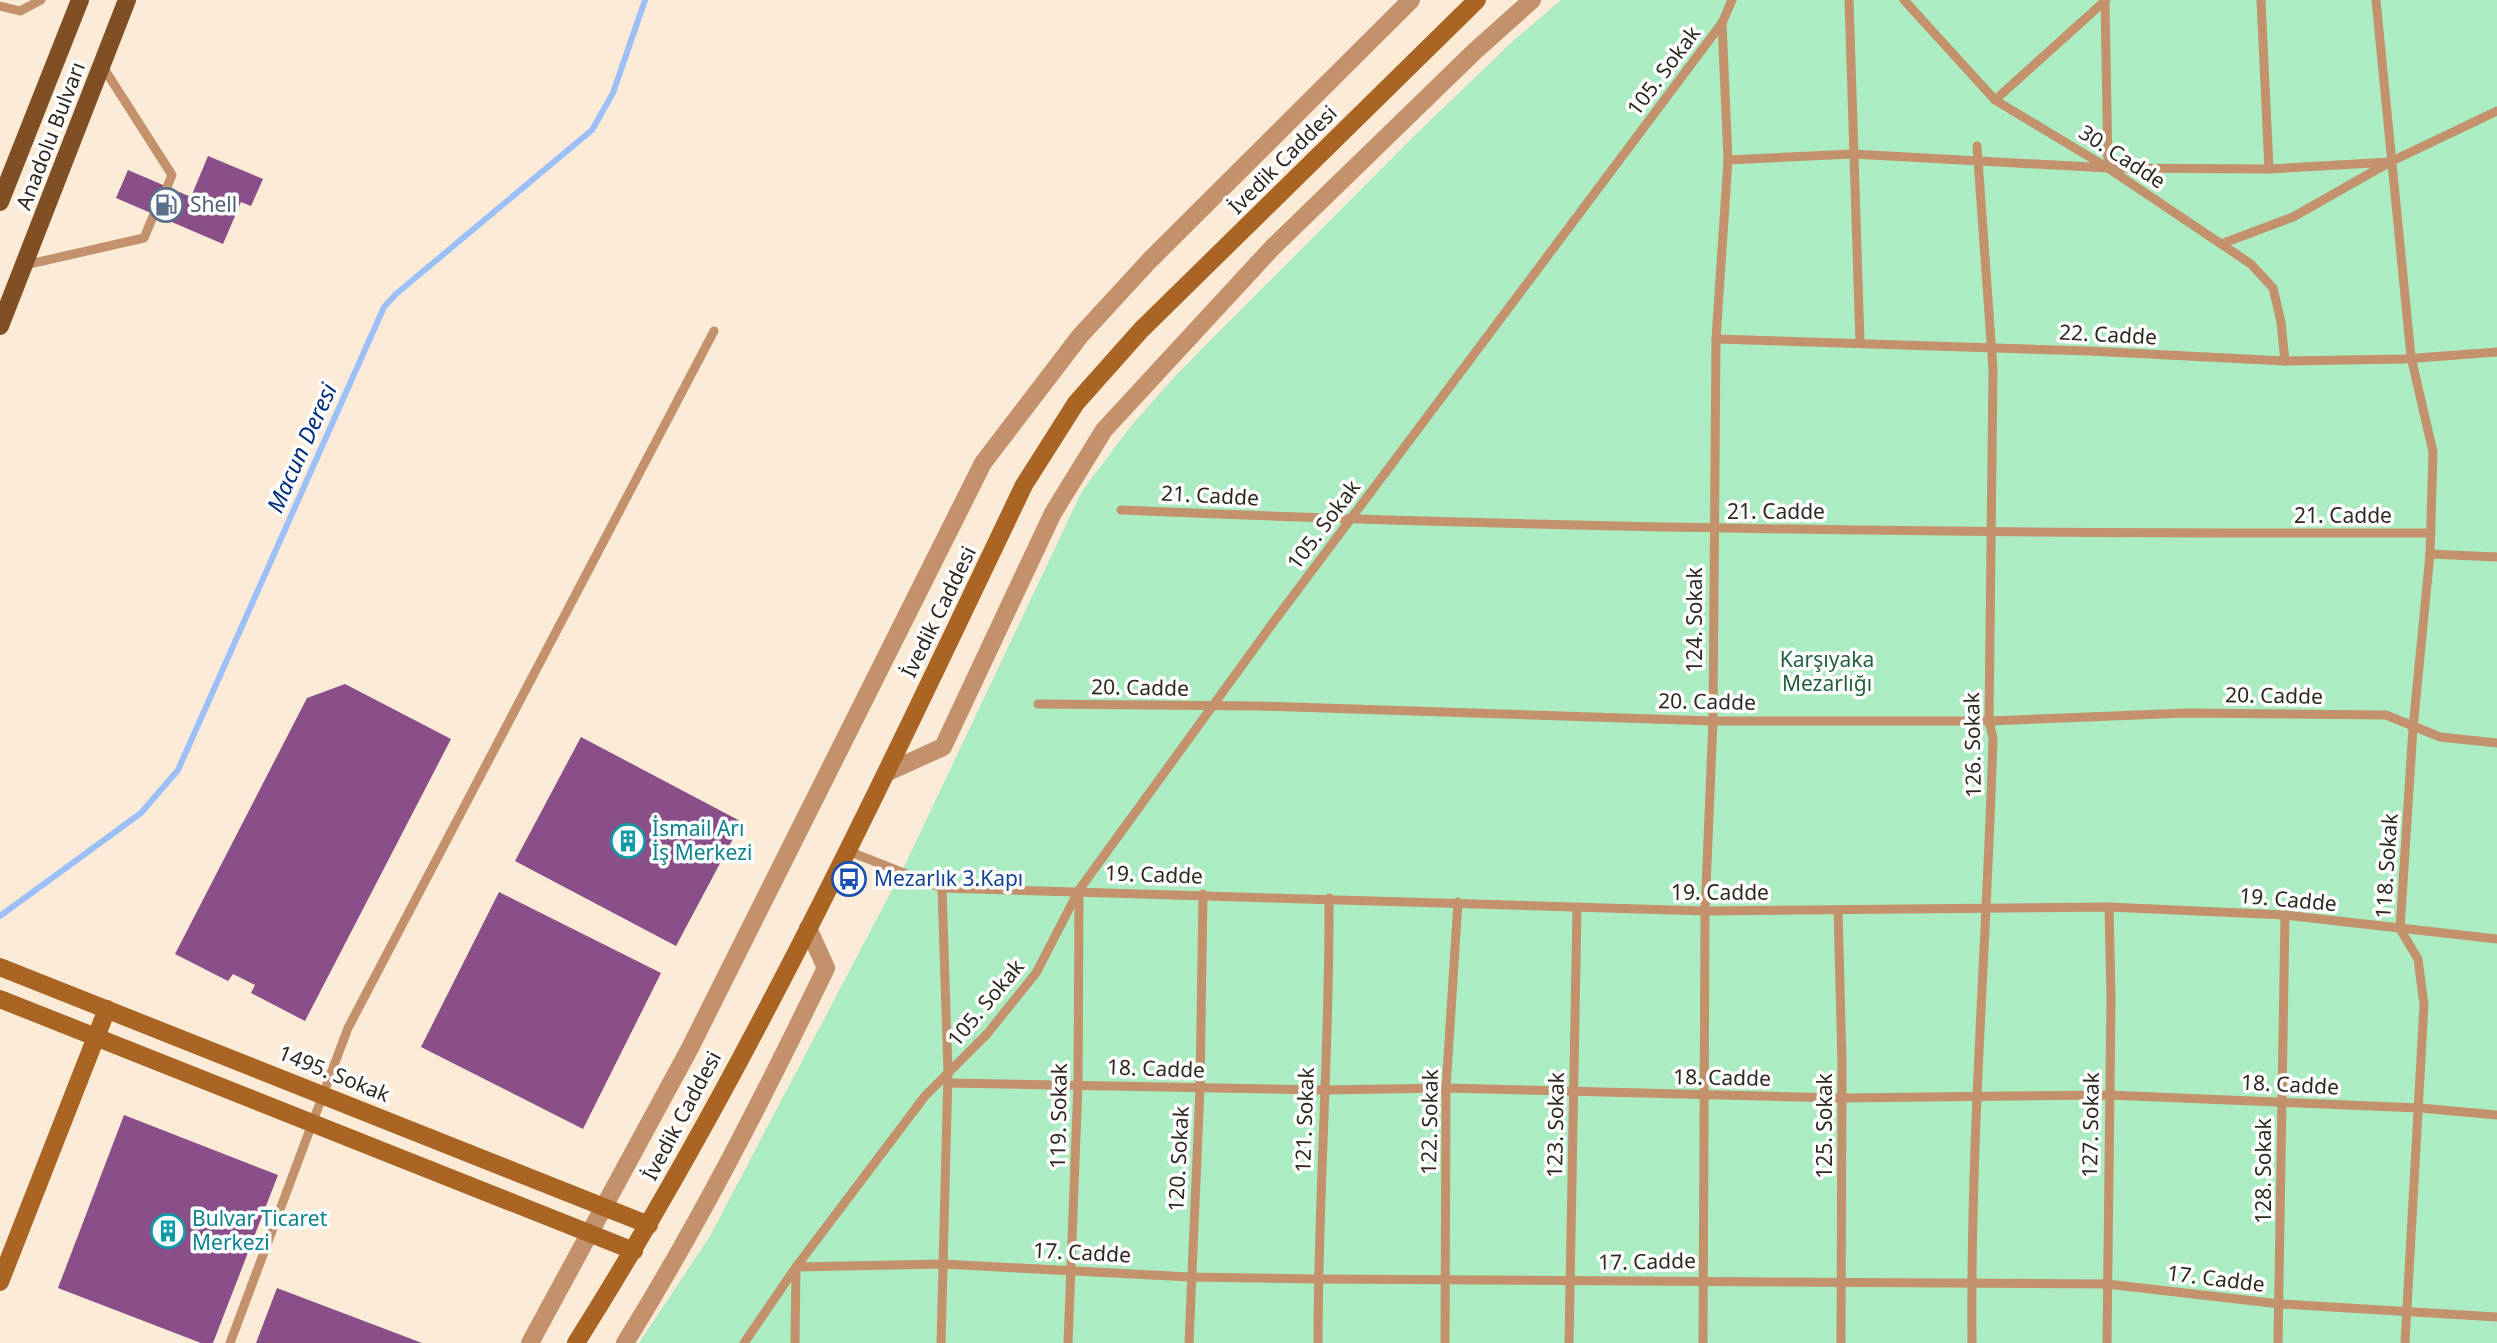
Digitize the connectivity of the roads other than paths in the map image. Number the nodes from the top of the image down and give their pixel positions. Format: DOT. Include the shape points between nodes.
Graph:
graph roads {
  1 [pos="41,0"];
  2 [pos="80,0"];
  3 [pos="1411,0"];
  4 [pos="1477,0"];
  5 [pos="1532,0"];
  6 [pos="1732,0"];
  7 [pos="1849,0"];
  8 [pos="1904,0"];
  9 [pos="2261,0"];
  10 [pos="2376,0"];
  11 [pos="2105,1"];
  12 [pos="127,3"];
  13 [pos="0,6"];
  14 [pos="1722,23"];
  15 [pos="103,66"];
  16 [pos="1995,100"];
  17 [pos="2497,111"];
  18 [pos="1977,146"];
  19 [pos="1853,154"];
  20 [pos="1978,159"];
  21 [pos="1728,160"];
  22 [pos="2390,162"];
  23 [pos="2108,167"];
  24 [pos="2269,169"];
  25 [pos="167,187"];
  26 [pos="0,202"];
  27 [pos="155,214"];
  28 [pos="2221,244"];
  29 [pos="25,265"];
  30 [pos="0,326"];
  31 [pos="714,331"];
  32 [pos="1716,339"];
  33 [pos="1860,343"];
  34 [pos="1989,348"];
  35 [pos="2497,352"];
  36 [pos="2411,357"];
  37 [pos="2285,361"];
  38 [pos="1121,509"];
  39 [pos="1350,520"];
  40 [pos="1712,529"];
  41 [pos="1992,531"];
  42 [pos="2431,533"];
  43 [pos="2430,554"];
  44 [pos="2497,557"];
  45 [pos="1038,704"];
  46 [pos="1213,707"];
  47 [pos="1713,721"];
  48 [pos="1989,721"];
  49 [pos="2413,727"];
  50 [pos="2497,743"];
  51 [pos="888,772"];
  52 [pos="848,851"];
  53 [pos="942,888"];
  54 [pos="1079,890"];
  55 [pos="1203,894"];
  56 [pos="1329,898"];
  57 [pos="1458,902"];
  58 [pos="2109,907"];
  59 [pos="1577,908"];
  60 [pos="1988,908"];
  61 [pos="1838,910"];
  62 [pos="1705,911"];
  63 [pos="2284,915"];
  64 [pos="808,928"];
  65 [pos="2400,929"];
  66 [pos="2497,939"];
  67 [pos="0,967"];
  68 [pos="0,999"];
  69 [pos="107,1009"];
  70 [pos="96,1037"];
  71 [pos="948,1073"];
  72 [pos="947,1083"];
  73 [pos="1078,1084"];
  74 [pos="1200,1088"];
  75 [pos="1447,1088"];
  76 [pos="1323,1090"];
  77 [pos="1575,1091"];
  78 [pos="323,1093"];
  79 [pos="2108,1095"];
  80 [pos="1704,1096"];
  81 [pos="1976,1096"];
  82 [pos="1841,1098"];
  83 [pos="2282,1101"];
  84 [pos="2420,1108"];
  85 [pos="2497,1115"];
  86 [pos="313,1121"];
  87 [pos="605,1208"];
  88 [pos="649,1225"];
  89 [pos="590,1233"];
  90 [pos="634,1251"];
  91 [pos="942,1264"];
  92 [pos="796,1267"];
  93 [pos="1072,1269"];
  94 [pos="1190,1277"];
  95 [pos="1318,1279"];
  96 [pos="1705,1279"];
  97 [pos="1447,1280"];
  98 [pos="1843,1280"];
  99 [pos="1570,1281"];
  100 [pos="0,1282"];
  101 [pos="1971,1282"];
  102 [pos="2107,1284"];
  103 [pos="2280,1304"];
  104 [pos="2406,1313"];
  105 [pos="2497,1317"];
  106 [pos="230,1343"];
  107 [pos="530,1343"];
  108 [pos="576,1343"];
  109 [pos="625,1343"];
  110 [pos="744,1343"];
  111 [pos="795,1343"];
  112 [pos="941,1343"];
  113 [pos="1069,1343"];
  114 [pos="1189,1343"];
  115 [pos="1318,1343"];
  116 [pos="1446,1343"];
  117 [pos="1569,1343"];
  118 [pos="1703,1343"];
  119 [pos="1841,1343"];
  120 [pos="1972,1343"];
  121 [pos="2106,1343"];
  122 [pos="2278,1343"];
  123 [pos="2405,1343"];
  1 -- 13 [label="lane" via="20,11"];
  2 -- 26 [label="main road, Anadolu Bulvarı"];
  3 -- 87 [label="street" via="1097,317 984,463 786,861"];
  4 -- 51 [label="main road, İvedik Caddesi" via="1141,330 1076,403 1024,485"];
  5 -- 51 [label="street" via="1272,248 1104,430 1053,513 943,747"];
  6 -- 14 [label="lane, 105. Sokak"];
  7 -- 19 [label="lane"];
  8 -- 16 [label="lane, 30. Cadde"];
  9 -- 24 [label="lane"];
  10 -- 22 [label="lane, 118. Sokak"];
  11 -- 16 [label="lane"];
  11 -- 23 [label="lane"];
  12 -- 15 [label="main road, Anadolu Bulvarı"];
  14 -- 21 [label="lane, 124. Sokak"];
  14 -- 39 [label="lane, 105. Sokak"];
  15 -- 25 [label="lane" via="172,175"];
  15 -- 29 [label="main road, Anadolu Bulvarı"];
  16 -- 23 [label="lane, 30. Cadde"];
  17 -- 22 [label="lane"];
  18 -- 20 [label="lane, 126. Sokak"];
  19 -- 20 [label="lane"];
  19 -- 21 [label="lane"];
  19 -- 33 [label="lane"];
  20 -- 23 [label="lane"];
  20 -- 34 [label="lane, 126. Sokak"];
  21 -- 32 [label="lane, 124. Sokak"];
  22 -- 24 [label="lane"];
  22 -- 28 [label="lane" via="2293,218"];
  22 -- 36 [label="lane, 118. Sokak"];
  23 -- 24 [label="lane"];
  23 -- 28 [label="lane, 30. Cadde"];
  27 -- 29 [label="lane" via="144,238"];
  28 -- 37 [label="lane, 30. Cadde" via="2252,264 2273,288"];
  29 -- 30 [label="main road, Anadolu Bulvarı"];
  31 -- 78 [label="lane" via="348,1028"];
  32 -- 33 [label="lane, 22. Cadde"];
  32 -- 40 [label="lane, 124. Sokak"];
  33 -- 34 [label="lane, 22. Cadde"];
  34 -- 37 [label="lane, 22. Cadde"];
  34 -- 41 [label="lane, 126. Sokak" via="1993,369"];
  35 -- 36 [label="lane, 22. Cadde"];
  36 -- 37 [label="lane, 22. Cadde"];
  36 -- 42 [label="lane, 118. Sokak" via="2433,452"];
  38 -- 39 [label="lane, 21. Cadde"];
  39 -- 40 [label="lane, 21. Cadde"];
  39 -- 46 [label="lane, 105. Sokak"];
  40 -- 41 [label="lane, 21. Cadde"];
  40 -- 47 [label="lane, 124. Sokak"];
  41 -- 42 [label="lane, 21. Cadde"];
  41 -- 48 [label="lane, 126. Sokak"];
  42 -- 43 [label="lane, 118. Sokak"];
  43 -- 44 [label="lane"];
  43 -- 49 [label="lane, 118. Sokak"];
  45 -- 46 [label="lane, 20. Cadde"];
  46 -- 47 [label="lane, 20. Cadde"];
  46 -- 54 [label="lane, 105. Sokak"];
  47 -- 48 [label="lane, 20. Cadde"];
  47 -- 62 [label="lane, 124. Sokak"];
  48 -- 49 [label="lane, 20. Cadde" via="2186,713 2386,715"];
  48 -- 60 [label="lane, 126. Sokak" via="1993,738"];
  49 -- 50 [label="lane, 20. Cadde" via="2440,737"];
  49 -- 65 [label="lane, 118. Sokak"];
  51 -- 52 [label="main road, İvedik Caddesi"];
  52 -- 53 [label="lane"];
  52 -- 64 [label="main road, İvedik Caddesi"];
  53 -- 54 [label="lane, 19. Cadde"];
  53 -- 71 [label="lane, 105. Sokak"];
  54 -- 55 [label="lane, 19. Cadde"];
  54 -- 71 [label="lane, 105. Sokak" via="1036,973 987,1034"];
  54 -- 73 [label="lane, 119. Sokak"];
  55 -- 56 [label="lane, 19. Cadde"];
  55 -- 74 [label="lane, 120. Sokak"];
  56 -- 57 [label="lane, 19. Cadde"];
  56 -- 76 [label="lane, 121. Sokak"];
  57 -- 59 [label="lane, 19. Cadde"];
  57 -- 75 [label="lane, 122. Sokak"];
  58 -- 60 [label="lane, 19. Cadde"];
  58 -- 63 [label="lane, 19. Cadde"];
  58 -- 79 [label="lane, 127. Sokak"];
  59 -- 62 [label="lane, 19. Cadde"];
  59 -- 77 [label="lane, 123. Sokak"];
  60 -- 61 [label="lane, 19. Cadde"];
  60 -- 81 [label="lane, 126. Sokak"];
  61 -- 62 [label="lane, 19. Cadde"];
  61 -- 82 [label="lane, 125. Sokak"];
  62 -- 80 [label="lane, 124. Sokak"];
  63 -- 65 [label="lane, 19. Cadde"];
  63 -- 83 [label="lane, 128. Sokak"];
  64 -- 88 [label="main road, İvedik Caddesi"];
  64 -- 109 [label="street" via="826,968 756,1114 674,1265"];
  65 -- 66 [label="lane, 19. Cadde"];
  65 -- 84 [label="lane, 118. Sokak" via="2418,959 2424,1005"];
  67 -- 69 [label="main road, 1495. Sokak"];
  68 -- 70 [label="main road"];
  69 -- 70 [label="main road"];
  69 -- 78 [label="main road, 1495. Sokak"];
  70 -- 86 [label="main road"];
  70 -- 100 [label="main road"];
  71 -- 72 [label="lane"];
  71 -- 92 [label="lane, 105. Sokak" via="925,1096"];
  72 -- 73 [label="lane, 18. Cadde"];
  72 -- 91 [label="lane"];
  73 -- 74 [label="lane, 18. Cadde"];
  73 -- 93 [label="lane, 119. Sokak"];
  74 -- 76 [label="lane, 18. Cadde"];
  74 -- 94 [label="lane, 120. Sokak"];
  75 -- 76 [label="lane, 18. Cadde"];
  75 -- 77 [label="lane, 18. Cadde"];
  75 -- 97 [label="lane, 122. Sokak"];
  76 -- 95 [label="lane, 121. Sokak"];
  77 -- 80 [label="lane, 18. Cadde"];
  77 -- 99 [label="lane, 123. Sokak"];
  78 -- 86 [label="lane"];
  78 -- 87 [label="main road, 1495. Sokak"];
  79 -- 81 [label="lane, 18. Cadde"];
  79 -- 83 [label="lane, 18. Cadde"];
  79 -- 102 [label="lane, 127. Sokak"];
  80 -- 82 [label="lane, 18. Cadde"];
  80 -- 96 [label="lane, 124. Sokak"];
  81 -- 82 [label="lane, 18. Cadde"];
  81 -- 101 [label="lane, 126. Sokak"];
  82 -- 98 [label="lane, 125. Sokak"];
  83 -- 84 [label="lane, 18. Cadde"];
  83 -- 103 [label="lane, 128. Sokak"];
  84 -- 85 [label="lane, 18. Cadde"];
  84 -- 104 [label="lane, 118. Sokak"];
  86 -- 89 [label="main road"];
  86 -- 106 [label="lane"];
  87 -- 88 [label="main road, 1495. Sokak"];
  87 -- 89 [label="street"];
  88 -- 90 [label="main road, İvedik Caddesi"];
  89 -- 90 [label="main road"];
  89 -- 107 [label="street"];
  90 -- 108 [label="main road, İvedik Caddesi"];
  91 -- 92 [label="lane, 17. Cadde"];
  91 -- 93 [label="lane, 17. Cadde"];
  91 -- 112 [label="lane"];
  92 -- 110 [label="lane, 105. Sokak"];
  92 -- 111 [label="lane"];
  93 -- 94 [label="lane, 17. Cadde"];
  93 -- 113 [label="lane, 119. Sokak"];
  94 -- 95 [label="lane, 17. Cadde"];
  94 -- 114 [label="lane, 120. Sokak"];
  95 -- 97 [label="lane, 17. Cadde"];
  95 -- 115 [label="lane, 121. Sokak"];
  96 -- 98 [label="lane, 17. Cadde"];
  96 -- 99 [label="lane, 17. Cadde"];
  96 -- 118 [label="lane, 124. Sokak"];
  97 -- 99 [label="lane, 17. Cadde"];
  97 -- 116 [label="lane, 122. Sokak"];
  98 -- 101 [label="lane, 17. Cadde"];
  98 -- 119 [label="lane, 125. Sokak"];
  99 -- 117 [label="lane, 123. Sokak"];
  101 -- 102 [label="lane, 17. Cadde"];
  101 -- 120 [label="lane, 126. Sokak"];
  102 -- 103 [label="lane, 17. Cadde"];
  102 -- 121 [label="lane, 127. Sokak"];
  103 -- 104 [label="lane, 17. Cadde"];
  103 -- 122 [label="lane, 128. Sokak"];
  104 -- 105 [label="lane, 17. Cadde"];
  104 -- 123 [label="lane, 118. Sokak"];
}
